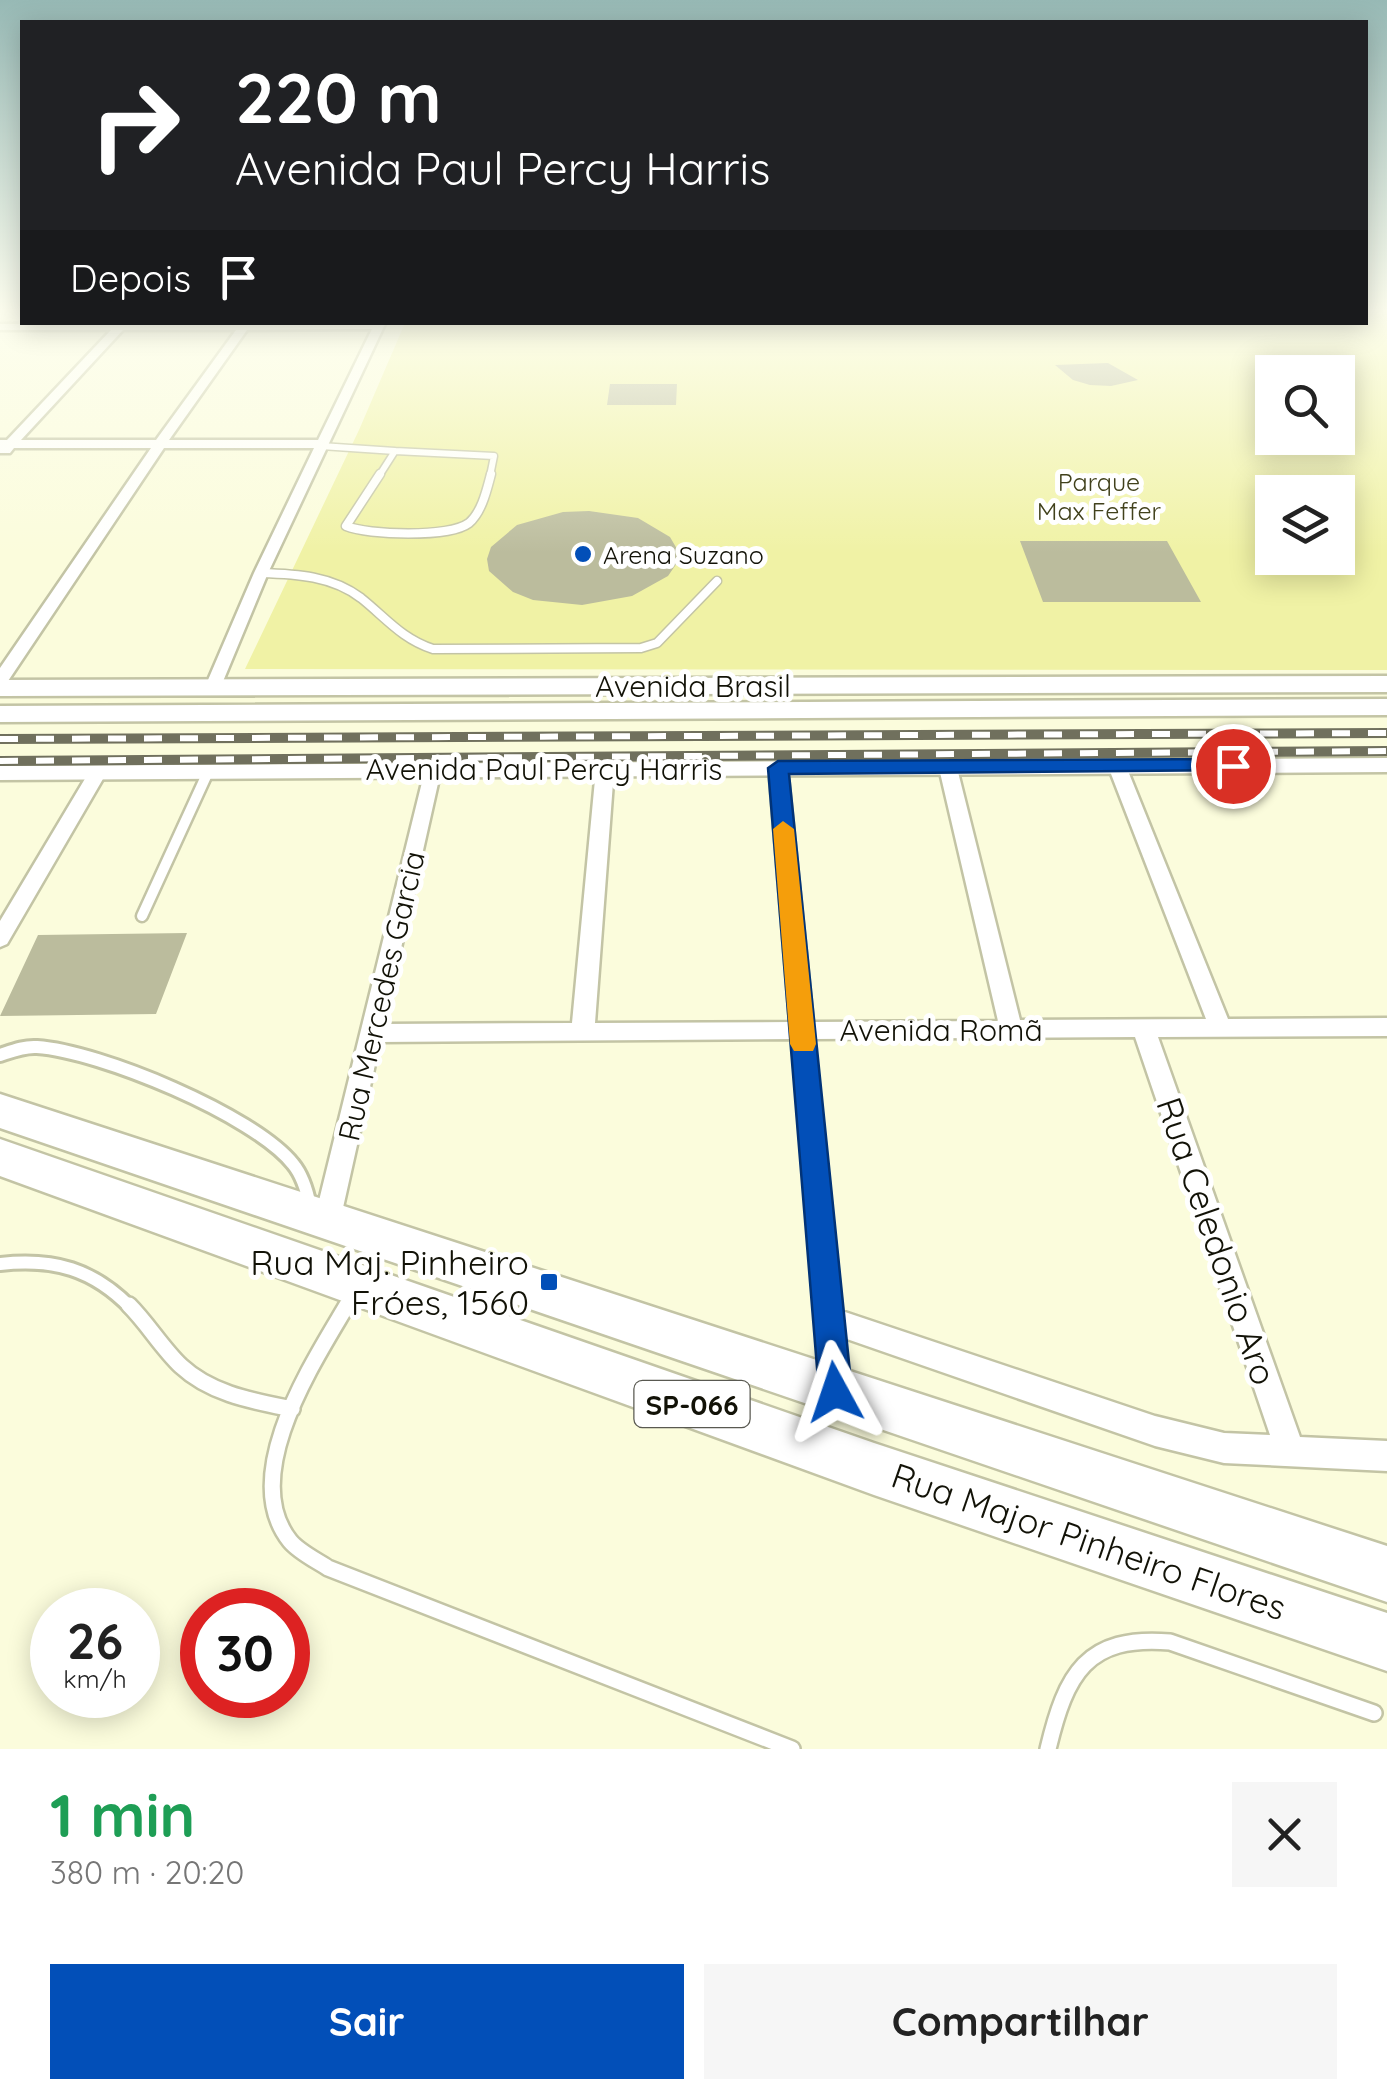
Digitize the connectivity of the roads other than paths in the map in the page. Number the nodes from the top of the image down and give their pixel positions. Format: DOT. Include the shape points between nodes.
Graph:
graph roads {
  1 [pos="58,390"];
  2 [pos="199,390"];
  3 [pos="348,390"];
  4 [pos="5,444"];
  5 [pos="160,444"];
  6 [pos="321,445"];
  7 [pos="395,451"];
  8 [pos="0,455"];
  9 [pos="261,573"];
  10 [pos="717,581"];
  11 [pos="0,680"];
  12 [pos="1387,684"];
  13 [pos="213,687"];
  14 [pos="0,688"];
  15 [pos="795,697"];
  16 [pos="850,697"];
  17 [pos="1387,707"];
  18 [pos="118,713"];
  19 [pos="0,714"];
  20 [pos="1387,765"];
  21 [pos="1117,766"];
  22 [pos="778,768"];
  23 [pos="948,768"];
  24 [pos="605,769"];
  25 [pos="432,770"];
  26 [pos="98,772"];
  27 [pos="208,772"];
  28 [pos="0,773"];
  29 [pos="142,916"];
  30 [pos="0,939"];
  31 [pos="1387,1027"];
  32 [pos="1011,1029"];
  33 [pos="1221,1029"];
  34 [pos="802,1030"];
  35 [pos="1144,1030"];
  36 [pos="584,1032"];
  37 [pos="374,1033"];
  38 [pos="0,1055"];
  39 [pos="0,1111"];
  40 [pos="0,1156"];
  41 [pos="320,1219"];
  42 [pos="0,1264"];
  43 [pos="360,1286"];
  44 [pos="829,1320"];
  45 [pos="835,1392"];
  46 [pos="292,1409"];
  47 [pos="1291,1453"];
  48 [pos="1387,1456"];
  49 [pos="1387,1574"];
  50 [pos="1387,1642"];
  51 [pos="1374,1714"];
  52 [pos="792,1749"];
  53 [pos="1048,1749"];
  1 -- 4 [label="street"];
  2 -- 5 [label="street"];
  3 -- 6 [label="street"];
  4 -- 5 [label="street"];
  4 -- 8 [label="street"];
  5 -- 6 [label="street"];
  5 -- 11 [label="street"];
  6 -- 7 [label="lane"];
  6 -- 9 [label="street"];
  7 -- 7 [label="lane" via="346,526 360,532 469,524 494,456"];
  9 -- 10 [label="lane" via="320,578 354,592 386,626 433,648 641,648 657,643"];
  9 -- 13 [label="street"];
  12 -- 16 [label="main road, Avenida Brasil"];
  13 -- 14 [label="main road, Avenida Brasil"];
  13 -- 15 [label="main road, Avenida Brasil"];
  13 -- 18 [label="main road" via="198,702"];
  15 -- 16 [label="main road, Avenida Brasil"];
  15 -- 18 [label="main road, Avenida Brasil"];
  16 -- 17 [label="main road, Avenida Brasil"];
  18 -- 19 [label="main road, Avenida Brasil"];
  20 -- 21 [label="street, Avenida Paul Percy Harris"];
  21 -- 23 [label="street, Avenida Paul Percy Harris"];
  21 -- 33 [label="street"];
  22 -- 23 [label="street, Avenida Paul Percy Harris"];
  22 -- 24 [label="street, Avenida Paul Percy Harris"];
  22 -- 34 [label="street"];
  23 -- 32 [label="street"];
  24 -- 25 [label="street, Avenida Paul Percy Harris"];
  24 -- 36 [label="street"];
  25 -- 27 [label="street, Avenida Paul Percy Harris"];
  25 -- 37 [label="street, Rua Mercedes Garcia"];
  26 -- 27 [label="street, Avenida Paul Percy Harris"];
  26 -- 28 [label="street, Avenida Paul Percy Harris"];
  26 -- 30 [label="street"];
  27 -- 29 [label="lane"];
  31 -- 33 [label="street, Avenida Romã"];
  32 -- 34 [label="street, Avenida Romã"];
  32 -- 35 [label="street, Avenida Romã"];
  33 -- 35 [label="street, Avenida Romã"];
  34 -- 36 [label="street, Avenida Romã"];
  34 -- 44 [label="street"];
  35 -- 47 [label="street, Rua Celedonio Aro"];
  36 -- 37 [label="street, Avenida Romã"];
  37 -- 41 [label="street, Rua Mercedes Garcia"];
  38 -- 41 [label="lane" via="35,1046 76,1053 171,1086 289,1159"];
  39 -- 41 [label="highway, Rua Major Pinheiro Flores / SP-066"];
  40 -- 43 [label="highway, Rua Major Pinheiro Flores / SP-066"];
  41 -- 45 [label="highway, Rua Major Pinheiro Flores / SP-066"];
  42 -- 46 [label="lane" via="23,1260 81,1268 125,1297 186,1371 209,1386"];
  43 -- 46 [label="lane"];
  43 -- 50 [label="highway, Rua Major Pinheiro Flores / SP-066"];
  44 -- 45 [label="street"];
  44 -- 47 [label="street" via="1156,1431 1224,1448"];
  45 -- 49 [label="highway, Rua Major Pinheiro Flores / SP-066"];
  46 -- 52 [label="lane" via="271,1490 290,1541 328,1568"];
  47 -- 48 [label="street"];
  51 -- 53 [label="lane" via="1136,1636 1083,1663 1065,1692"];
}
